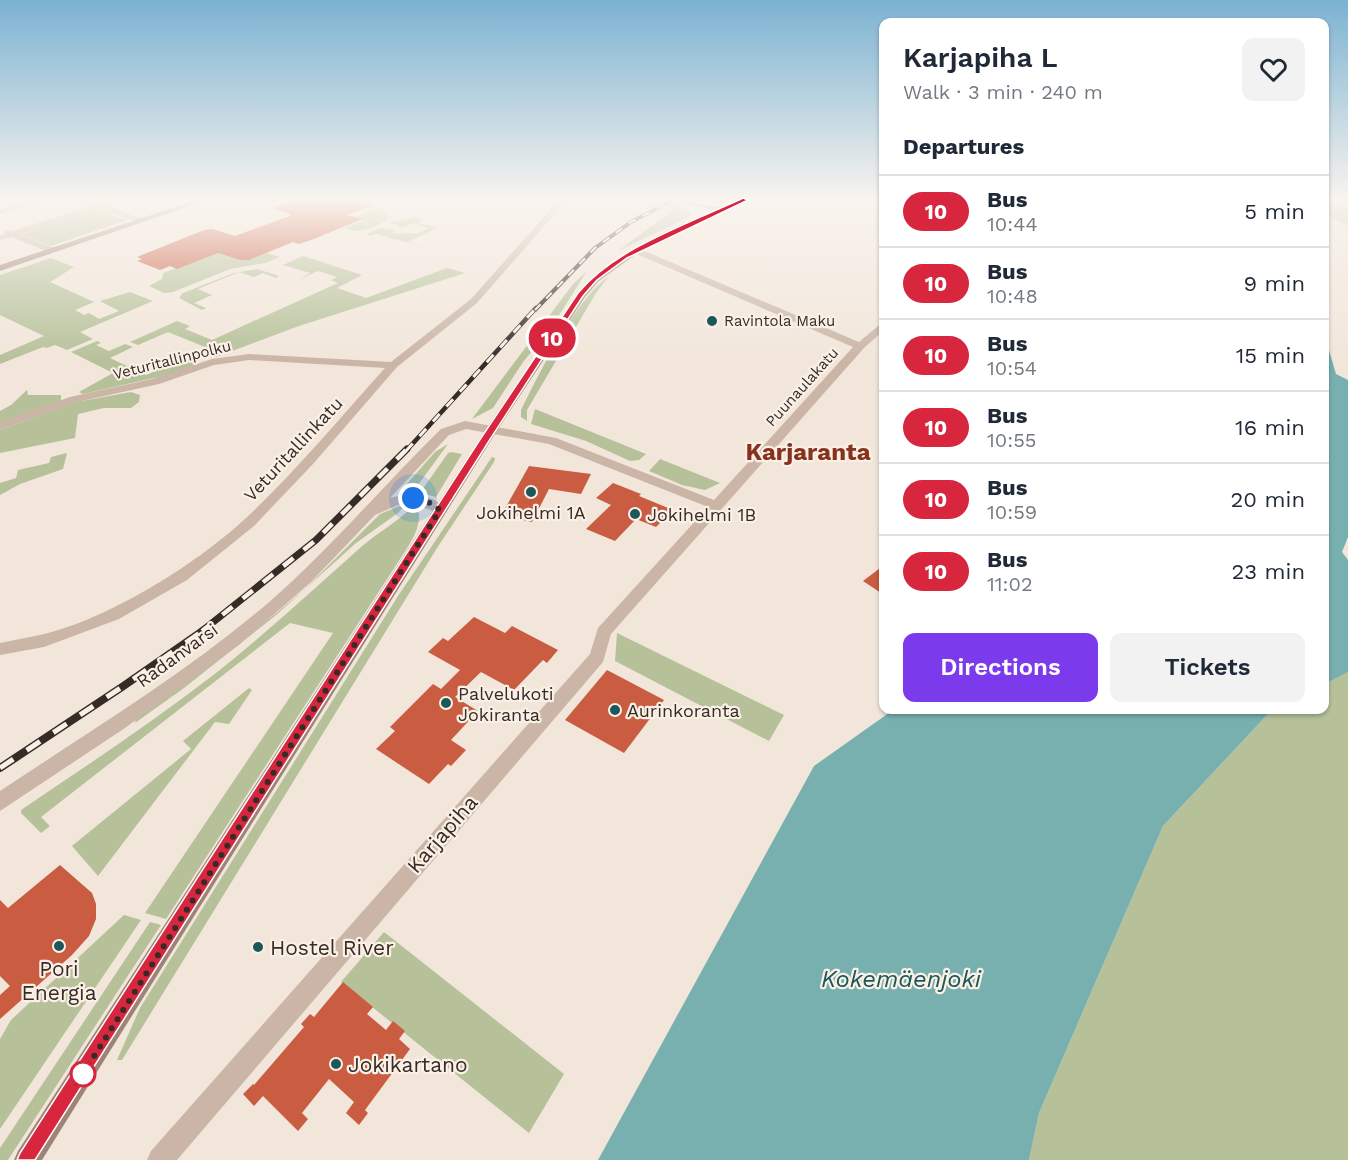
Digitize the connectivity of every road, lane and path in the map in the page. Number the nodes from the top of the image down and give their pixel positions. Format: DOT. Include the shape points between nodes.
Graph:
graph roads {
  1 [pos="39,254"];
  2 [pos="515,254"];
  3 [pos="631,254"];
  4 [pos="643,254"];
  5 [pos="0,268"];
  6 [pos="879,329"];
  7 [pos="860,346"];
  8 [pos="393,365"];
  9 [pos="0,426"];
  10 [pos="492,429"];
  11 [pos="717,506"];
  12 [pos="440,510"];
  13 [pos="361,521"];
  14 [pos="0,649"];
  15 [pos="0,802"];
  16 [pos="27,1160"];
  17 [pos="160,1160"];
  1 -- 5 [label="main road"];
  2 -- 8 [label="street, Veturitallinkatu" via="474,301"];
  3 -- 10 [label="main road" via="587,286"];
  4 -- 7 [label="street, Puunaulakatu"];
  6 -- 7 [label="street"];
  7 -- 11 [label="street, Puunaulakatu"];
  8 -- 9 [label="street, Veturitallinpolku" via="249,357 212,362 156,382 74,399"];
  8 -- 14 [label="street, Veturitallinkatu" via="249,523 182,576 113,615 44,641"];
  10 -- 11 [label="street" via="577,449"];
  10 -- 12 [label="main road"];
  10 -- 13 [label="street, Radanvarsi" via="448,439 424,453"];
  11 -- 17 [label="street, Karjapiha" via="604,632 597,657"];
  12 -- 13 [label="street, Radanvarsi" via="413,498 393,501"];
  12 -- 16 [label="main road"];
  13 -- 15 [label="street, Radanvarsi" via="306,578 194,669"];
}
